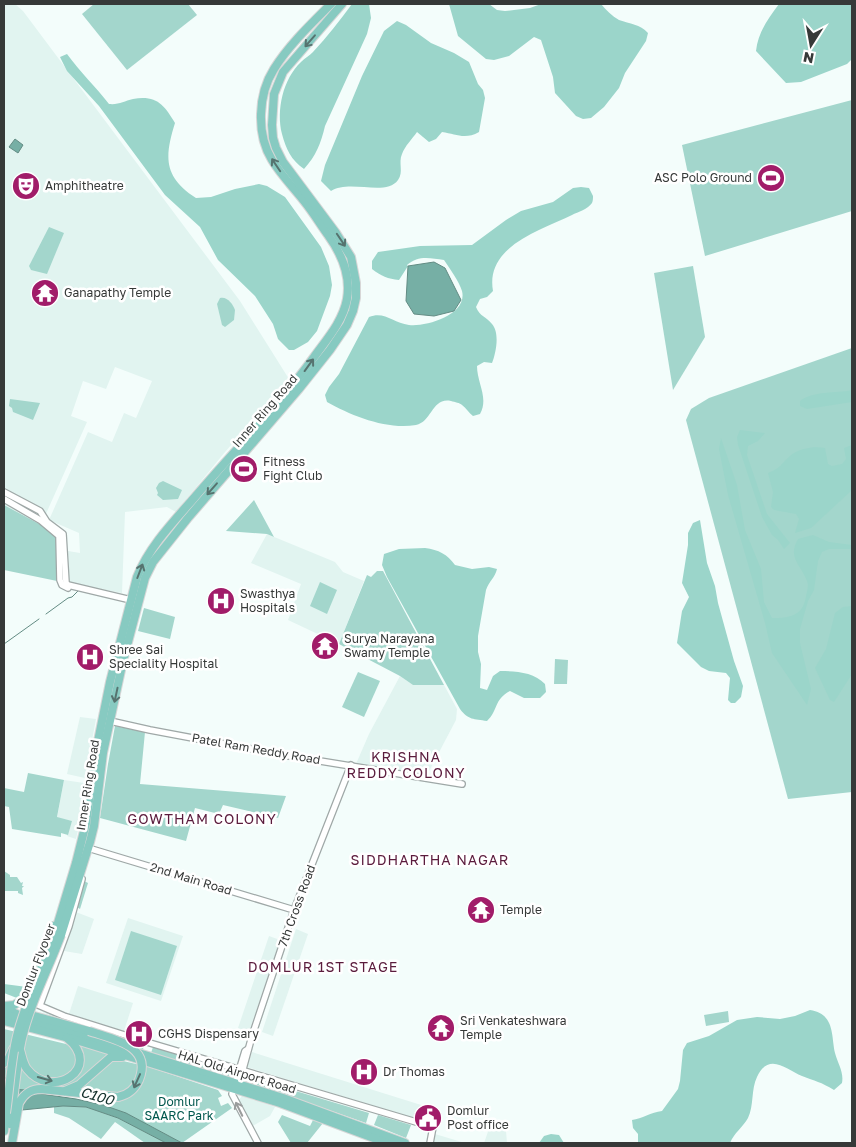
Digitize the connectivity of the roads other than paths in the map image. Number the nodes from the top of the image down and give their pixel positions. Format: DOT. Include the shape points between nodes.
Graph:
graph roads {
  1 [pos="331,4"];
  2 [pos="342,4"];
  3 [pos="4,492"];
  4 [pos="4,499"];
  5 [pos="47,524"];
  6 [pos="131,600"];
  7 [pos="110,721"];
  8 [pos="351,765"];
  9 [pos="462,784"];
  10 [pos="84,852"];
  11 [pos="294,910"];
  12 [pos="58,934"];
  13 [pos="24,999"];
  14 [pos="40,1005"];
  15 [pos="4,1007"];
  16 [pos="15,1012"];
  17 [pos="4,1014"];
  18 [pos="4,1021"];
  19 [pos="36,1023"];
  20 [pos="66,1038"];
  21 [pos="16,1040"];
  22 [pos="20,1050"];
  23 [pos="134,1058"];
  24 [pos="4,1063"];
  25 [pos="241,1070"];
  26 [pos="4,1086"];
  27 [pos="235,1086"];
  28 [pos="63,1092"];
  29 [pos="9,1097"];
  30 [pos="12,1113"];
  31 [pos="4,1131"];
  32 [pos="8,1143"];
  33 [pos="12,1143"];
  34 [pos="258,1143"];
  35 [pos="387,1143"];
  36 [pos="405,1143"];
  37 [pos="430,1143"];
  6 -- 1 [label="main road, Inner Ring Road, one-way" via="137,577 152,549 296,381 335,328 345,308 348,283 341,258 306,202 272,159 261,123 265,91 274,68"];
  2 -- 7 [label="main road, Inner Ring Road, one-way" via="283,72 274,94 272,125 276,148 283,162 351,257 356,283 353,311 343,332 300,390 153,562 139,599"];
  3 -- 5 [label="street" via="40,511"];
  4 -- 5 [label="street"];
  5 -- 6 [label="street" via="60,539 60,580 68,588 78,587"];
  6 -- 10 [label="main road, Inner Ring Road" via="96,751"];
  7 -- 8 [label="street, Patel Ram Reddy Road"];
  7 -- 10 [label="main road, Inner Ring Road" via="94,826"];
  8 -- 9 [label="street, Patel Ram Reddy Road"];
  8 -- 11 [label="street, 7th Cross Road"];
  10 -- 11 [label="street, 2nd Main Road"];
  10 -- 12 [label="main road, Domlur Flyover"];
  10 -- 13 [label="main road" via="73,860 48,940"];
  10 -- 14 [label="street" via="87,862 70,926"];
  11 -- 25 [label="street, 7th Cross Road"];
  12 -- 21 [label="main road, Domlur Flyover, bridge" via="26,1006"];
  12 -- 22 [label="main road, Domlur Flyover, bridge" via="50,967 30,1010"];
  13 -- 14 [label="street"];
  13 -- 15 [label="main road"];
  14 -- 25 [label="street"];
  15 -- 16 [label="main road, HAL Old Airport Road"];
  16 -- 19 [label="main road, HAL Old Airport Road"];
  16 -- 28 [label="main road, one-way, bridge" via="124,1042 139,1056 142,1069 130,1092 118,1097"];
  17 -- 19 [label="main road"];
  18 -- 20 [label="main road, HAL Old Airport Road"];
  19 -- 27 [label="main road, HAL Old Airport Road"];
  22 -- 20 [label="main road, one-way" via="25,1065 34,1076 59,1082 68,1079 80,1061 77,1048"];
  20 -- 23 [label="main road, HAL Old Airport Road"];
  21 -- 24 [label="main road, bridge"];
  21 -- 29 [label="main road, Domlur Flyover, bridge"];
  22 -- 30 [label="main road, Domlur Flyover"];
  23 -- 27 [label="main road, HAL Old Airport Road"];
  23 -- 28 [label="main road" via="116,1056 107,1060 79,1085"];
  25 -- 27 [label="street, 7th Cross Road" via="240,1080"];
  25 -- 37 [label="street" via="433,1127"];
  26 -- 29 [label="main road, bridge"];
  34 -- 27 [label="street, one-way" via="232,1094"];
  27 -- 35 [label="main road, HAL Old Airport Road"];
  27 -- 36 [label="main road, HAL Old Airport Road" via="308,1107"];
  28 -- 30 [label="main road" via="29,1091"];
  29 -- 30 [label="main road, Domlur Flyover, bridge"];
  30 -- 31 [label="main road, Domlur Flyover"];
  30 -- 32 [label="main road, Domlur Flyover"];
  30 -- 33 [label="main road"];
}
